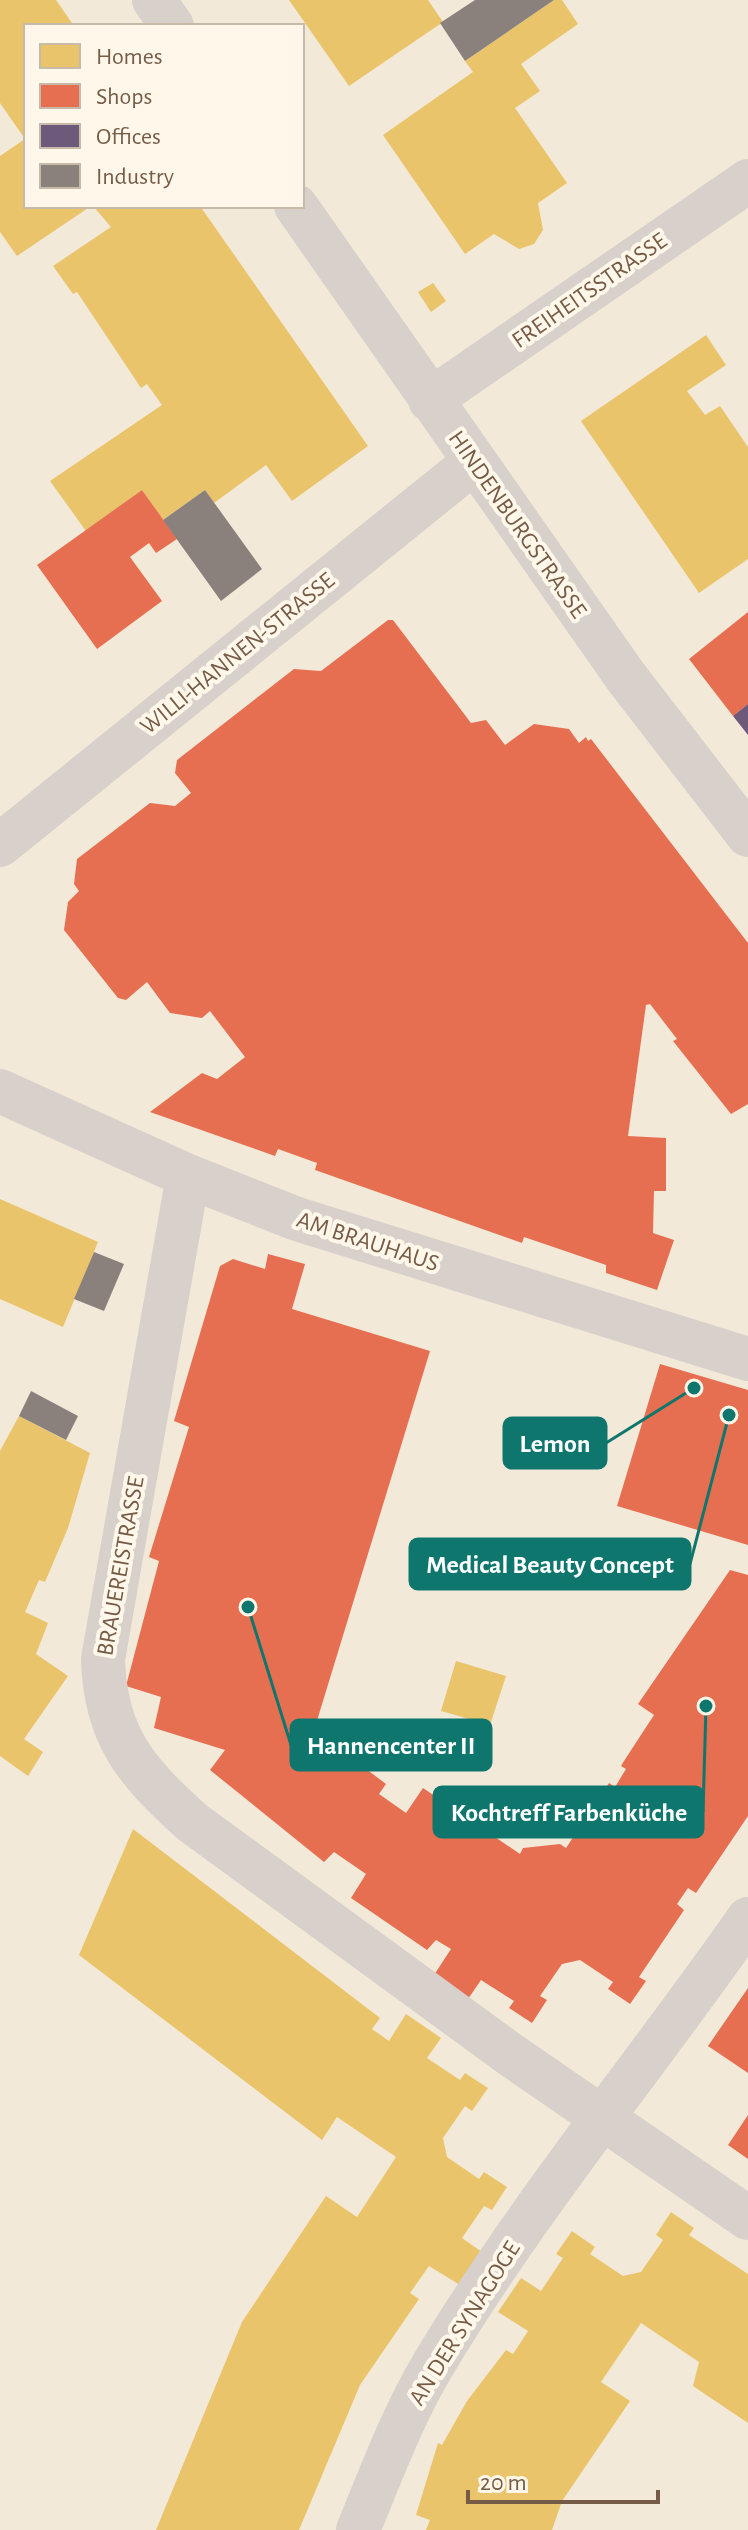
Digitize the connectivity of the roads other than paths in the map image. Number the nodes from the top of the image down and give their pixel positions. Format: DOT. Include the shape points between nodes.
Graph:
graph roads {
  1 [pos="154,0"];
  2 [pos="171,24"];
  3 [pos="748,181"];
  4 [pos="297,208"];
  5 [pos="430,400"];
  6 [pos="474,462"];
  7 [pos="748,835"];
  8 [pos="0,845"];
  9 [pos="0,1091"];
  10 [pos="188,1176"];
  11 [pos="748,1359"];
  12 [pos="748,1919"];
  13 [pos="603,2119"];
  14 [pos="748,2218"];
  15 [pos="358,2530"];
  1 -- 2 [label="street"];
  3 -- 5 [label="street, FREIHEITSSTRASSE"];
  4 -- 5 [label="street, HINDENBURGSTRASSE"];
  5 -- 6 [label="street, HINDENBURGSTRASSE"];
  6 -- 7 [label="street, HINDENBURGSTRASSE" via="626,677"];
  6 -- 8 [label="street, WILLI-HANNEN-STRASSE"];
  9 -- 10 [label="street, AM BRAUHAUS"];
  10 -- 11 [label="street, AM BRAUHAUS" via="382,1247"];
  10 -- 13 [label="street, BRAUEREISTRASSE" via="103,1659 115,1727 135,1767 192,1822"];
  12 -- 13 [label="street, AN DER SYNAGOGE"];
  13 -- 14 [label="street, BRAUEREISTRASSE"];
  13 -- 15 [label="street, AN DER SYNAGOGE" via="434,2364"];
}
